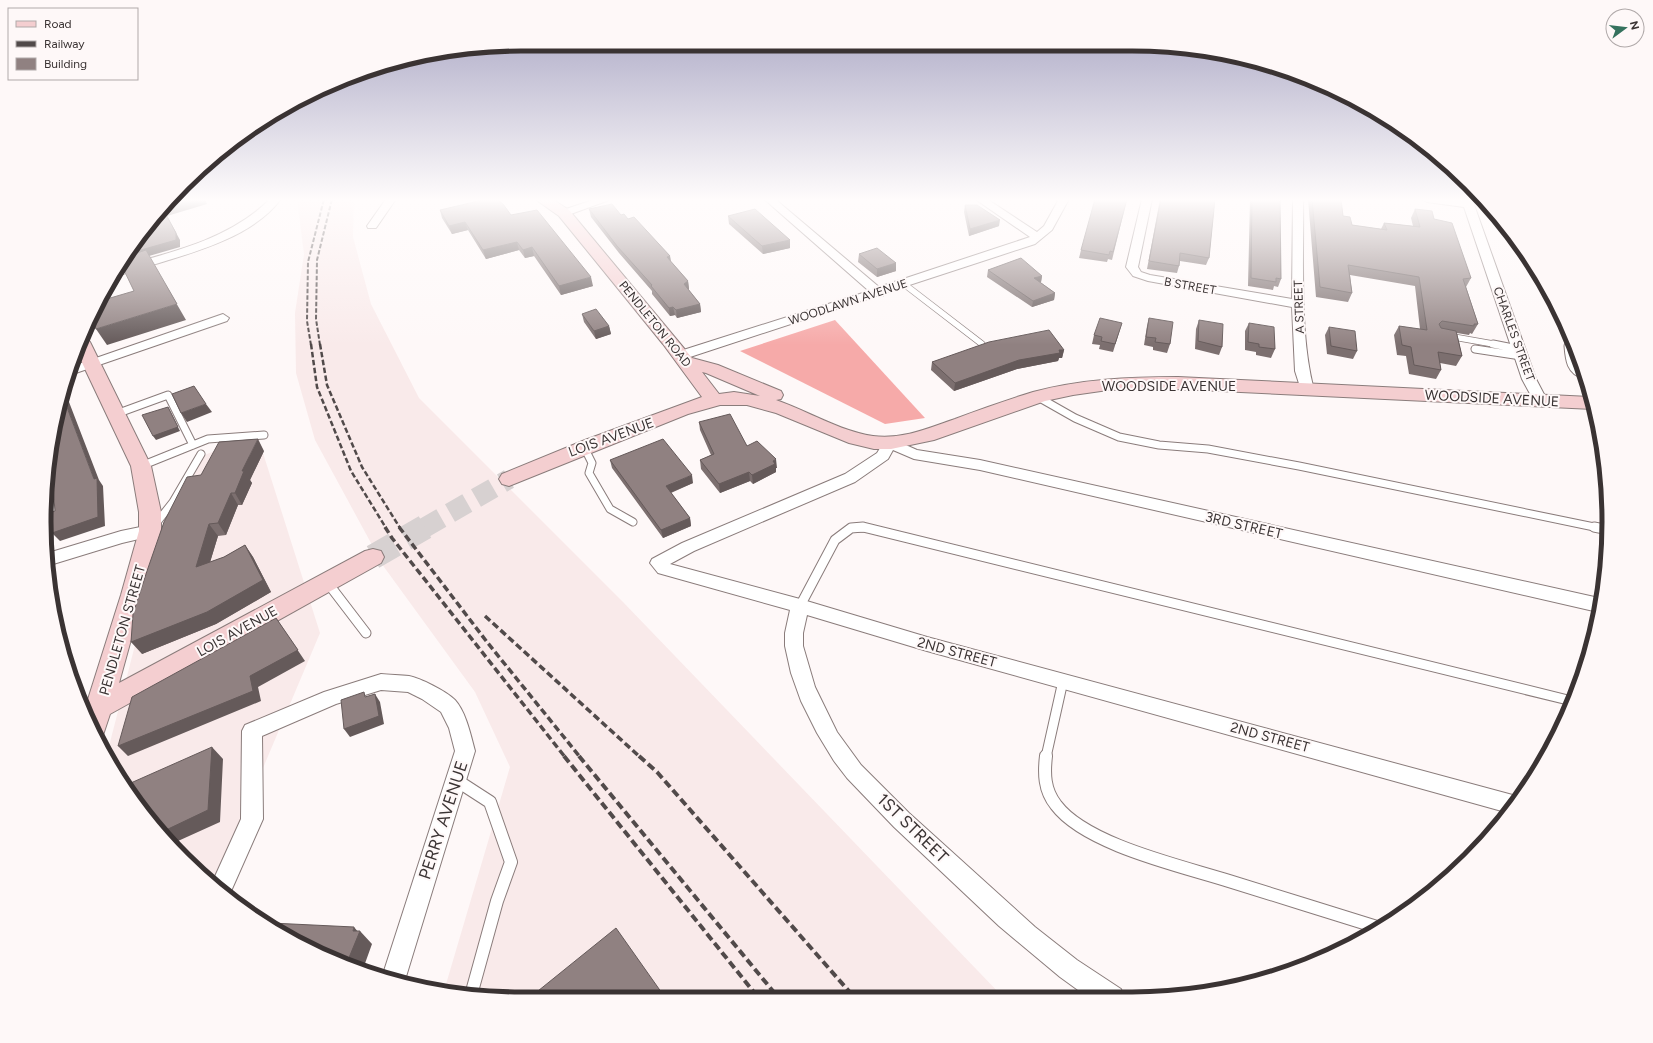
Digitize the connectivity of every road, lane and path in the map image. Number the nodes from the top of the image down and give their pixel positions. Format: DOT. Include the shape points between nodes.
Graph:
graph roads {
  1 [pos="192,248"];
  2 [pos="592,248"];
  3 [pos="826,248"];
  4 [pos="1016,248"];
  5 [pos="1136,248"];
  6 [pos="1298,248"];
  7 [pos="1482,248"];
  8 [pos="124,269"];
  9 [pos="904,284"];
  10 [pos="879,293"];
  11 [pos="1298,304"];
  12 [pos="223,318"];
  13 [pos="1438,334"];
  14 [pos="982,344"];
  15 [pos="1568,346"];
  16 [pos="84,348"];
  17 [pos="1475,349"];
  18 [pos="1520,352"];
  19 [pos="684,359"];
  20 [pos="92,364"];
  21 [pos="76,369"];
  22 [pos="1577,371"];
  23 [pos="1308,390"];
  24 [pos="1038,397"];
  25 [pos="714,400"];
  26 [pos="1540,400"];
  27 [pos="1587,403"];
  28 [pos="116,414"];
  29 [pos="264,435"];
  30 [pos="848,436"];
  31 [pos="890,444"];
  32 [pos="193,445"];
  33 [pos="584,447"];
  34 [pos="201,454"];
  35 [pos="141,466"];
  36 [pos="509,479"];
  37 [pos="633,522"];
  38 [pos="1602,529"];
  39 [pos="150,531"];
  40 [pos="373,557"];
  41 [pos="53,559"];
  42 [pos="327,582"];
  43 [pos="1595,604"];
  44 [pos="800,606"];
  45 [pos="366,633"];
  46 [pos="1063,681"];
  47 [pos="1567,700"];
  48 [pos="97,716"];
  49 [pos="455,779"];
  50 [pos="1508,803"];
  51 [pos="222,885"];
  52 [pos="1372,926"];
  53 [pos="395,974"];
  54 [pos="473,989"];
  55 [pos="1101,992"];
  1 -- 8 [label="street"];
  2 -- 19 [label="street, PENDLETON ROAD"];
  3 -- 10 [label="street"];
  4 -- 9 [label="street, WOODLAWN AVENUE"];
  5 -- 11 [label="street, B STREET" via="1132,267 1137,274"];
  6 -- 11 [label="street, A STREET"];
  7 -- 18 [label="street, CHARLES STREET"];
  9 -- 10 [label="street, WOODLAWN AVENUE"];
  9 -- 14 [label="lane"];
  10 -- 19 [label="street, WOODLAWN AVENUE"];
  11 -- 23 [label="street, A STREET" via="1302,372"];
  12 -- 20 [label="street"];
  13 -- 18 [label="lane"];
  15 -- 22 [label="lane" via="1569,363"];
  16 -- 20 [label="street, PENDLETON STREET"];
  17 -- 18 [label="lane"];
  18 -- 26 [label="street, CHARLES STREET"];
  19 -- 25 [label="street, PENDLETON ROAD"];
  19 -- 30 [label="street" via="809,409"];
  20 -- 21 [label="street"];
  20 -- 28 [label="street, PENDLETON STREET"];
  23 -- 24 [label="street, WOODSIDE AVENUE" via="1140,383 1084,387"];
  23 -- 26 [label="street, WOODSIDE AVENUE"];
  24 -- 31 [label="street, WOODSIDE AVENUE" via="924,437"];
  24 -- 38 [label="lane" via="1075,418 1119,437 1159,445 1208,449 1299,466"];
  25 -- 30 [label="street, WOODSIDE AVENUE" via="747,398 772,405"];
  25 -- 33 [label="street, LOIS AVENUE"];
  26 -- 27 [label="street, WOODSIDE AVENUE"];
  28 -- 32 [label="lane" via="168,395"];
  28 -- 35 [label="street, PENDLETON STREET"];
  29 -- 32 [label="lane" via="208,439"];
  30 -- 31 [label="street, WOODSIDE AVENUE"];
  31 -- 43 [label="street, 3RD STREET" via="914,454 980,465"];
  31 -- 44 [label="street, 2ND STREET" via="883,456 850,478 658,562 664,569"];
  32 -- 35 [label="lane"];
  33 -- 36 [label="street, LOIS AVENUE"];
  33 -- 37 [label="lane" via="592,463 588,474 610,509"];
  34 -- 39 [label="lane, PENDLETON STREET" via="173,502"];
  35 -- 39 [label="street, PENDLETON STREET" via="150,512"];
  39 -- 41 [label="street" via="121,537"];
  39 -- 48 [label="street, PENDLETON STREET"];
  40 -- 42 [label="street, LOIS AVENUE"];
  42 -- 45 [label="lane"];
  42 -- 48 [label="street, LOIS AVENUE"];
  44 -- 46 [label="street, 2ND STREET"];
  44 -- 47 [label="lane" via="835,540 851,528 863,527"];
  44 -- 55 [label="street, 1ST STREET" via="794,632 799,667 820,719 845,758 868,785 916,832 1046,952"];
  46 -- 50 [label="street, 2ND STREET"];
  46 -- 52 [label="lane" via="1046,756 1044,780 1053,801 1075,823 1134,851"];
  49 -- 51 [label="street, PERRY AVENUE" via="465,751 459,727 448,706 410,684 381,682 331,698 252,731 252,819"];
  49 -- 53 [label="street, PERRY AVENUE"];
  49 -- 54 [label="lane" via="490,802 511,862 497,901"];
}
